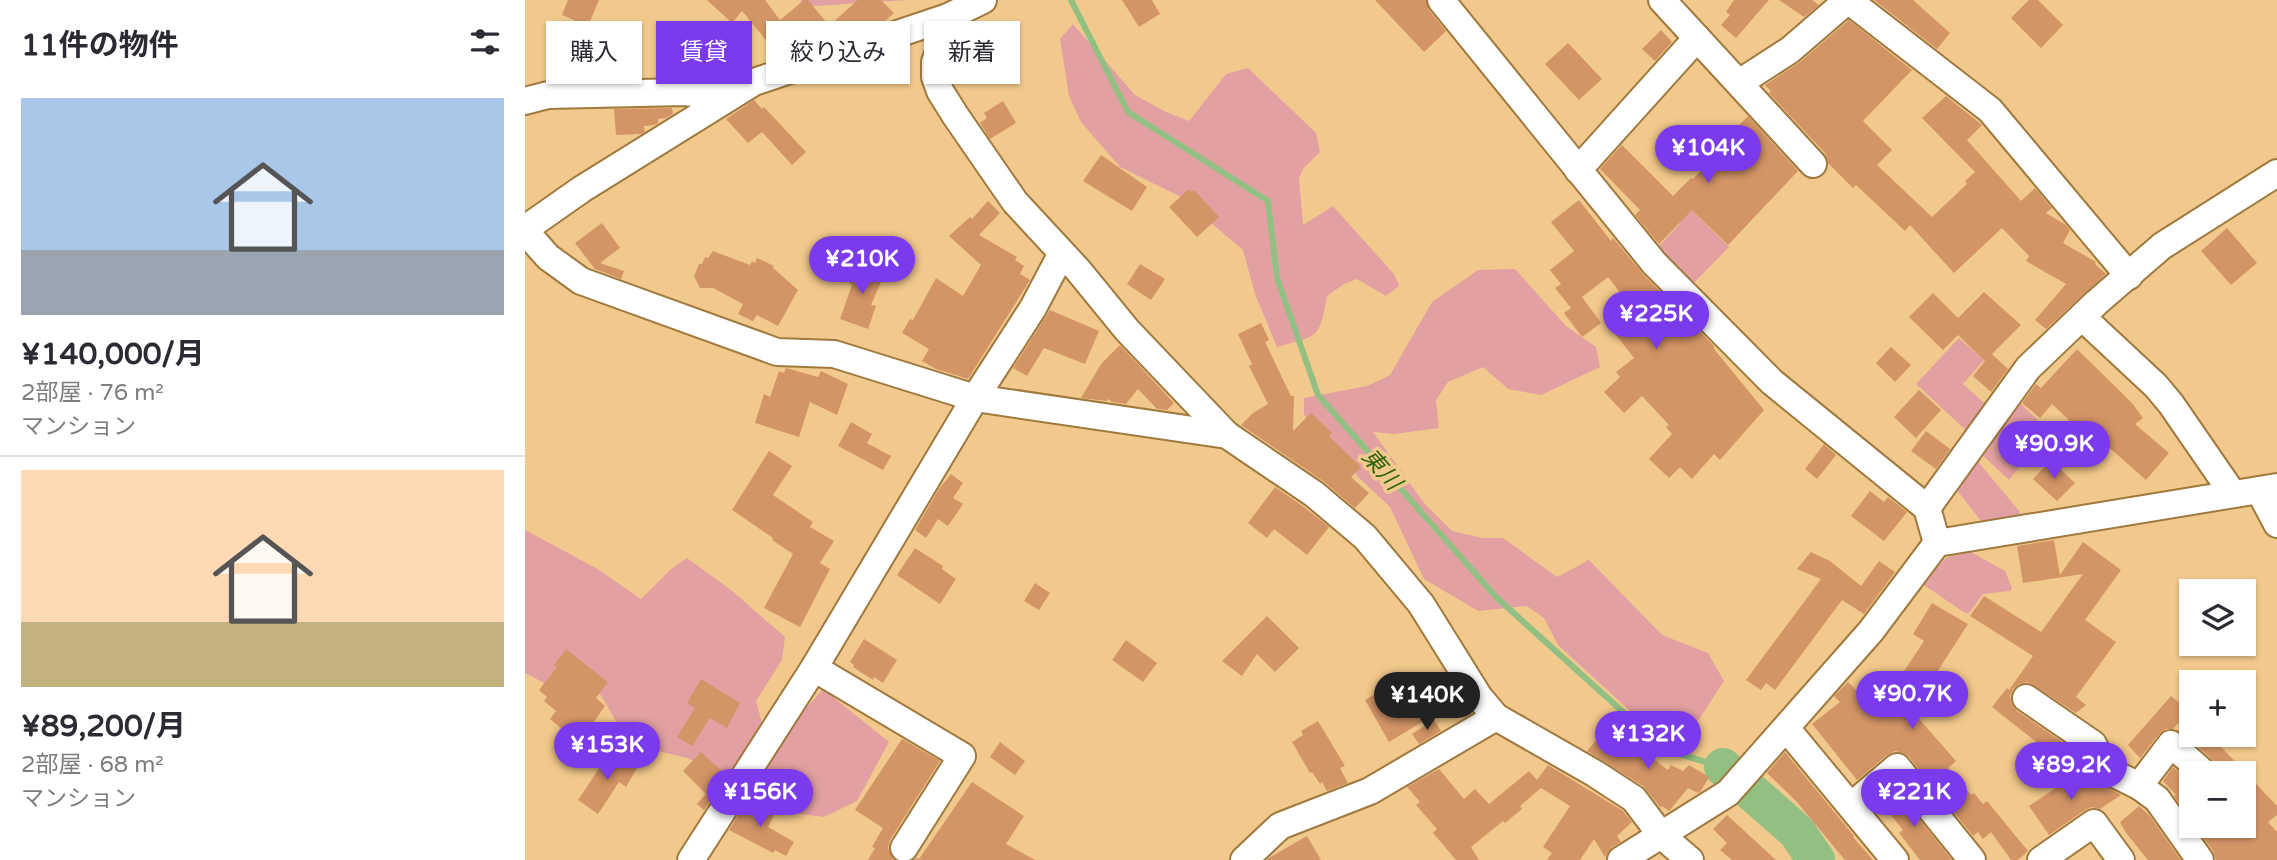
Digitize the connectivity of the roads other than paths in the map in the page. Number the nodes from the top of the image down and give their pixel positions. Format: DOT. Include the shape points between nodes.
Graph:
graph roads {
  1 [pos="983,0"];
  2 [pos="1441,0"];
  3 [pos="1662,0"];
  4 [pos="948,17"];
  5 [pos="1697,38"];
  6 [pos="1739,83"];
  7 [pos="728,97"];
  8 [pos="525,101"];
  9 [pos="1813,164"];
  10 [pos="1578,170"];
  11 [pos="2277,173"];
  12 [pos="525,230"];
  13 [pos="1062,253"];
  14 [pos="2129,275"];
  15 [pos="2082,317"];
  16 [pos="975,398"];
  17 [pos="1227,435"];
  18 [pos="2256,490"];
  19 [pos="1927,508"];
  20 [pos="2277,524"];
  21 [pos="1937,543"];
  22 [pos="814,668"];
  23 [pos="2026,698"];
  24 [pos="1496,717"];
  25 [pos="1786,728"];
  26 [pos="2190,761"];
  27 [pos="2139,786"];
  28 [pos="1851,806"];
  29 [pos="1661,835"];
  30 [pos="2198,842"];
  31 [pos="905,848"];
  32 [pos="691,860"];
  33 [pos="1244,860"];
  34 [pos="1621,860"];
  35 [pos="1690,860"];
  36 [pos="1895,860"];
  37 [pos="1972,860"];
  38 [pos="2041,860"];
  39 [pos="2121,860"];
  1 -- 4 [label="street"];
  2 -- 10 [label="street"];
  3 -- 5 [label="street"];
  4 -- 7 [label="street" via="754,82"];
  4 -- 13 [label="street" via="935,62 940,91 1015,202"];
  5 -- 6 [label="street"];
  5 -- 10 [label="street"];
  6 -- 9 [label="street"];
  6 -- 14 [label="street" via="1790,50 1848,0 1990,110"];
  7 -- 8 [label="street" via="685,92 548,95"];
  7 -- 12 [label="street"];
  10 -- 19 [label="street" via="1654,263 1772,382"];
  11 -- 14 [label="street" via="2162,246"];
  12 -- 16 [label="street" via="548,257 581,281 777,352 834,354"];
  13 -- 16 [label="street"];
  13 -- 17 [label="street" via="1127,330"];
  14 -- 15 [label="street"];
  15 -- 18 [label="street"];
  15 -- 19 [label="street" via="2028,368"];
  16 -- 17 [label="street"];
  16 -- 22 [label="street"];
  17 -- 24 [label="street" via="1314,494 1365,537 1421,604"];
  18 -- 20 [label="street"];
  18 -- 21 [label="street"];
  19 -- 21 [label="street"];
  21 -- 25 [label="street" via="1871,631"];
  22 -- 31 [label="street" via="963,756"];
  22 -- 32 [label="street"];
  23 -- 27 [label="street" via="2093,744 2105,769"];
  24 -- 29 [label="street" via="1634,799"];
  24 -- 33 [label="street" via="1370,791 1280,826"];
  25 -- 28 [label="street"];
  25 -- 29 [label="street" via="1728,793"];
  26 -- 27 [label="street" via="2171,744"];
  27 -- 30 [label="street"];
  28 -- 36 [label="street"];
  28 -- 37 [label="street" via="1897,767"];
  29 -- 34 [label="street"];
  29 -- 35 [label="street"];
  38 -- 39 [label="street" via="2094,822"];
}
